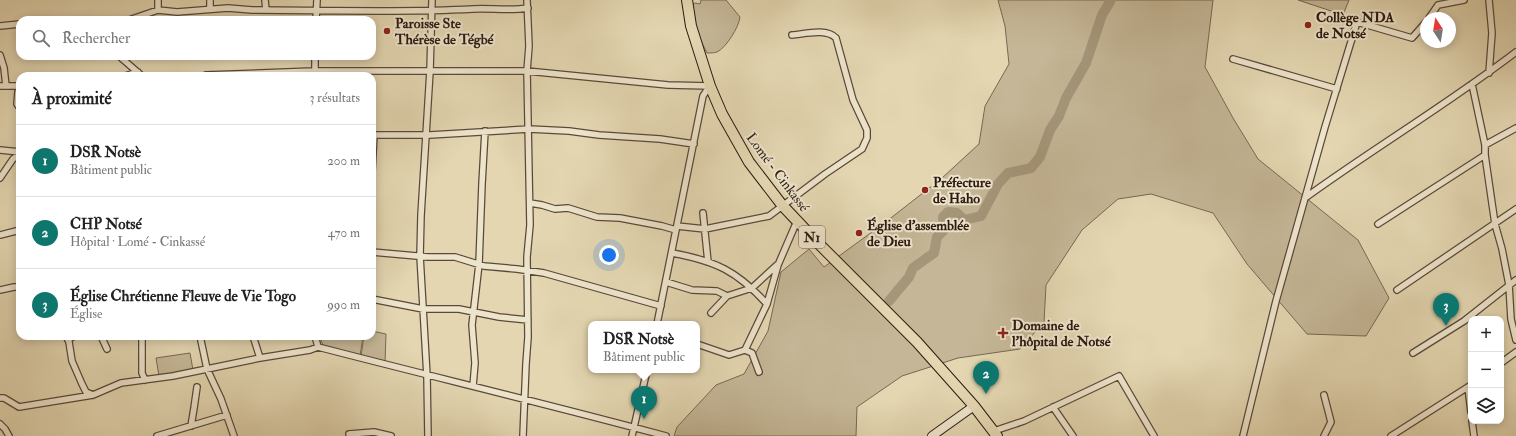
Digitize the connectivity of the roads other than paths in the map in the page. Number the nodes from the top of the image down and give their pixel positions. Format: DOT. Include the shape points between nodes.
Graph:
graph roads {
  1 [pos="158,0"];
  2 [pos="210,0"];
  3 [pos="265,0"];
  4 [pos="317,0"];
  5 [pos="432,0"];
  6 [pos="527,0"];
  7 [pos="687,0"];
  8 [pos="1464,0"];
  9 [pos="1489,0"];
  10 [pos="1438,3"];
  11 [pos="528,8"];
  12 [pos="210,9"];
  13 [pos="158,10"];
  14 [pos="266,10"];
  15 [pos="317,10"];
  16 [pos="432,10"];
  17 [pos="1433,12"];
  18 [pos="141,16"];
  19 [pos="316,16"];
  20 [pos="16,24"];
  21 [pos="0,26"];
  22 [pos="1420,29"];
  23 [pos="792,35"];
  24 [pos="1516,52"];
  25 [pos="0,55"];
  26 [pos="1232,59"];
  27 [pos="124,60"];
  28 [pos="315,60"];
  29 [pos="527,70"];
  30 [pos="315,71"];
  31 [pos="430,71"];
  32 [pos="138,72"];
  33 [pos="288,72"];
  34 [pos="1489,73"];
  35 [pos="1472,84"];
  36 [pos="3,86"];
  37 [pos="16,86"];
  38 [pos="710,87"];
  39 [pos="1337,89"];
  40 [pos="1516,128"];
  41 [pos="529,129"];
  42 [pos="485,131"];
  43 [pos="376,135"];
  44 [pos="426,135"];
  45 [pos="694,144"];
  46 [pos="1485,145"];
  47 [pos="0,150"];
  48 [pos="16,152"];
  49 [pos="1485,155"];
  50 [pos="16,156"];
  51 [pos="0,178"];
  52 [pos="1304,199"];
  53 [pos="530,203"];
  54 [pos="782,205"];
  55 [pos="1516,209"];
  56 [pos="703,213"];
  57 [pos="797,221"];
  58 [pos="1378,224"];
  59 [pos="1495,224"];
  60 [pos="677,228"];
  61 [pos="705,229"];
  62 [pos="16,231"];
  63 [pos="0,236"];
  64 [pos="376,252"];
  65 [pos="672,253"];
  66 [pos="420,256"];
  67 [pos="708,262"];
  68 [pos="479,264"];
  69 [pos="778,265"];
  70 [pos="528,271"];
  71 [pos="1516,280"];
  72 [pos="666,282"];
  73 [pos="1509,285"];
  74 [pos="16,287"];
  75 [pos="752,288"];
  76 [pos="0,290"];
  77 [pos="1397,290"];
  78 [pos="727,296"];
  79 [pos="376,300"];
  80 [pos="767,304"];
  81 [pos="661,306"];
  82 [pos="423,309"];
  83 [pos="473,312"];
  84 [pos="711,313"];
  85 [pos="528,320"];
  86 [pos="658,321"];
  87 [pos="67,340"];
  88 [pos="103,340"];
  89 [pos="142,340"];
  90 [pos="201,340"];
  91 [pos="254,340"];
  92 [pos="316,340"];
  93 [pos="1516,340"];
  94 [pos="700,345"];
  95 [pos="318,347"];
  96 [pos="107,349"];
  97 [pos="745,350"];
  98 [pos="1516,352"];
  99 [pos="1413,353"];
  100 [pos="260,358"];
  101 [pos="1504,361"];
  102 [pos="207,369"];
  103 [pos="759,372"];
  104 [pos="646,373"];
  105 [pos="427,376"];
  106 [pos="145,380"];
  107 [pos="473,386"];
  108 [pos="197,387"];
  109 [pos="1468,387"];
  110 [pos="93,395"];
  111 [pos="1324,395"];
  112 [pos="0,398"];
  113 [pos="525,399"];
  114 [pos="974,406"];
  115 [pos="1054,407"];
  116 [pos="227,415"];
  117 [pos="0,424"];
  118 [pos="1472,424"];
  119 [pos="191,426"];
  120 [pos="634,427"];
  121 [pos="349,434"];
  122 [pos="996,434"];
  123 [pos="9,436"];
  124 [pos="157,436"];
  125 [pos="234,436"];
  126 [pos="391,436"];
  127 [pos="428,436"];
  128 [pos="523,436"];
  129 [pos="632,436"];
  130 [pos="666,436"];
  131 [pos="932,436"];
  132 [pos="1073,436"];
  133 [pos="1154,436"];
  134 [pos="1243,436"];
  135 [pos="1324,436"];
  136 [pos="1391,436"];
  137 [pos="1474,436"];
  1 -- 13 [label="street"];
  2 -- 12 [label="street"];
  3 -- 14 [label="street"];
  4 -- 15 [label="street"];
  5 -- 16 [label="street"];
  6 -- 11 [label="street"];
  7 -- 38 [label="highway, Lomé - Cinkassé / N1" via="693,32"];
  8 -- 10 [label="street"];
  9 -- 34 [label="street" via="1492,33"];
  10 -- 17 [label="street"];
  11 -- 16 [label="street"];
  11 -- 29 [label="street"];
  12 -- 13 [label="street" via="177,12"];
  12 -- 14 [label="street"];
  13 -- 18 [label="street"];
  14 -- 15 [label="street"];
  15 -- 16 [label="street"];
  15 -- 19 [label="street"];
  16 -- 31 [label="street"];
  20 -- 21 [label="street"];
  22 -- 39 [label="street" via="1412,38 1357,22"];
  23 -- 54 [label="street" via="821,32 832,34 836,38 853,100 867,130 867,138 862,149"];
  24 -- 34 [label="street"];
  25 -- 36 [label="street" via="4,68"];
  26 -- 39 [label="street"];
  27 -- 32 [label="street"];
  28 -- 30 [label="street"];
  29 -- 31 [label="street"];
  29 -- 38 [label="street"];
  29 -- 41 [label="street"];
  30 -- 31 [label="street"];
  30 -- 33 [label="street"];
  31 -- 44 [label="street"];
  34 -- 35 [label="street"];
  35 -- 46 [label="street"];
  35 -- 52 [label="street"];
  36 -- 37 [label="street"];
  38 -- 45 [label="street" via="703,96"];
  38 -- 54 [label="highway, Lomé - Cinkassé / N1" via="735,140"];
  39 -- 52 [label="street"];
  40 -- 46 [label="street"];
  41 -- 42 [label="street"];
  41 -- 45 [label="street"];
  41 -- 53 [label="street"];
  42 -- 44 [label="street"];
  42 -- 68 [label="street"];
  43 -- 44 [label="street"];
  44 -- 66 [label="street"];
  45 -- 60 [label="street"];
  46 -- 49 [label="street"];
  47 -- 48 [label="street"];
  49 -- 58 [label="street"];
  49 -- 59 [label="street"];
  50 -- 51 [label="street"];
  52 -- 134 [label="street"];
  53 -- 60 [label="street" via="555,209 568,208 597,217 620,218"];
  53 -- 70 [label="street"];
  54 -- 57 [label="highway, Lomé - Cinkassé / N1"];
  54 -- 61 [label="street" via="769,216"];
  55 -- 59 [label="street"];
  56 -- 61 [label="street"];
  57 -- 69 [label="street"];
  57 -- 114 [label="highway, Lomé - Cinkassé / N1" via="917,342"];
  59 -- 73 [label="street"];
  59 -- 77 [label="street"];
  60 -- 61 [label="street"];
  60 -- 65 [label="street"];
  61 -- 67 [label="street"];
  62 -- 63 [label="street"];
  64 -- 66 [label="street"];
  65 -- 67 [label="street"];
  65 -- 72 [label="street"];
  66 -- 68 [label="street" via="455,257"];
  66 -- 82 [label="street"];
  67 -- 75 [label="street" via="725,268"];
  68 -- 70 [label="street"];
  68 -- 83 [label="street"];
  69 -- 75 [label="street"];
  69 -- 80 [label="street"];
  70 -- 81 [label="street" via="544,273"];
  70 -- 85 [label="street"];
  71 -- 73 [label="street"];
  72 -- 78 [label="street" via="692,290 717,291"];
  72 -- 81 [label="street"];
  73 -- 93 [label="street" via="1511,319"];
  73 -- 99 [label="street" via="1464,321"];
  74 -- 76 [label="street"];
  75 -- 78 [label="street"];
  75 -- 80 [label="street"];
  78 -- 84 [label="street"];
  79 -- 82 [label="street"];
  80 -- 97 [label="street"];
  81 -- 86 [label="street"];
  82 -- 83 [label="street" via="459,309"];
  82 -- 105 [label="street"];
  83 -- 85 [label="street"];
  83 -- 107 [label="street"];
  85 -- 113 [label="street"];
  87 -- 110 [label="street" via="72,361 86,392"];
  88 -- 96 [label="street"];
  89 -- 106 [label="street" via="142,373"];
  90 -- 102 [label="street"];
  91 -- 100 [label="street"];
  92 -- 95 [label="street"];
  94 -- 97 [label="street" via="729,355"];
  95 -- 100 [label="street"];
  95 -- 105 [label="street"];
  97 -- 103 [label="street" via="752,353"];
  98 -- 101 [label="street"];
  100 -- 102 [label="street"];
  102 -- 106 [label="street"];
  102 -- 116 [label="street"];
  104 -- 120 [label="street"];
  105 -- 107 [label="street"];
  105 -- 127 [label="street"];
  106 -- 110 [label="street" via="121,383"];
  107 -- 113 [label="street"];
  108 -- 119 [label="street"];
  109 -- 136 [label="street"];
  110 -- 112 [label="street" via="19,407"];
  111 -- 135 [label="street" via="1331,422"];
  113 -- 120 [label="street"];
  113 -- 128 [label="street"];
  114 -- 122 [label="highway, Lomé - Cinkassé / N1"];
  114 -- 131 [label="main road"];
  115 -- 122 [label="street"];
  115 -- 132 [label="street"];
  115 -- 133 [label="street" via="1119,376"];
  116 -- 119 [label="street"];
  116 -- 125 [label="street"];
  117 -- 123 [label="street"];
  118 -- 137 [label="street"];
  119 -- 124 [label="street"];
  120 -- 129 [label="street"];
  120 -- 130 [label="street"];
  121 -- 126 [label="street" via="374,432"];
}
